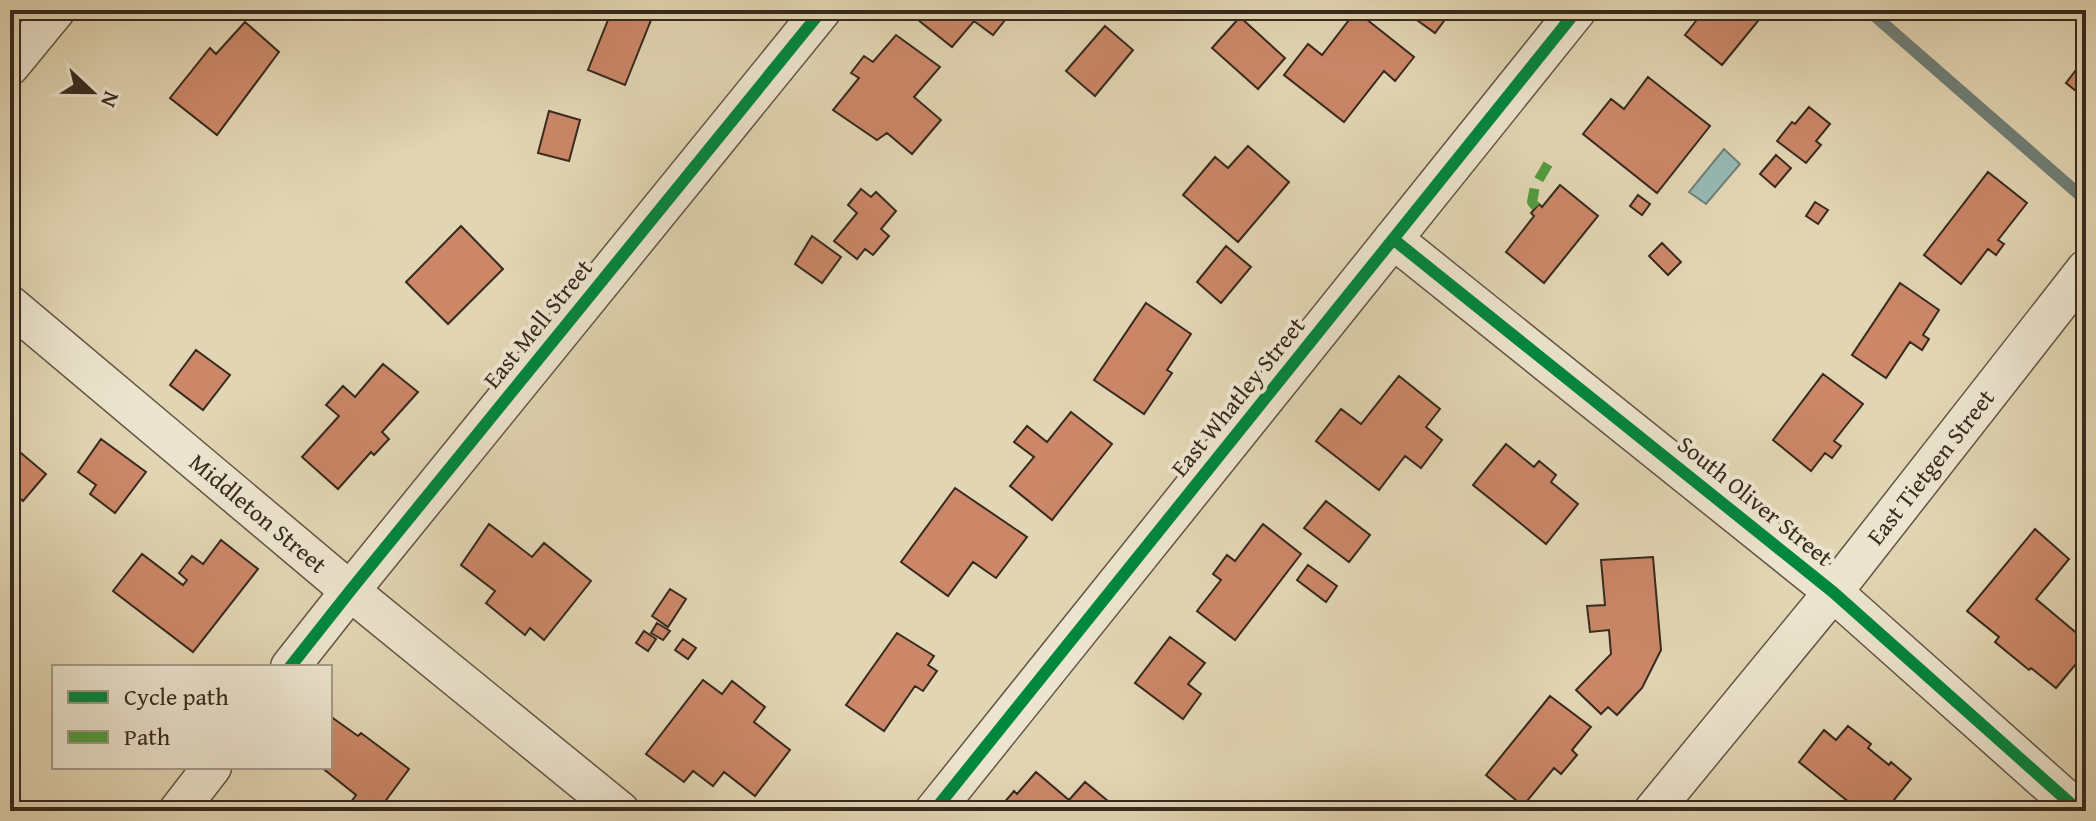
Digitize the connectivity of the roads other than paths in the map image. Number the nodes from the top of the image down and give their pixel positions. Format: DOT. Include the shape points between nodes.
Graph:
graph roads {
  1 [pos="56,10"];
  2 [pos="822,10"];
  3 [pos="1577,10"];
  4 [pos="10,66"];
  5 [pos="1393,239"];
  6 [pos="2086,269"];
  7 [pos="10,305"];
  8 [pos="350,591"];
  9 [pos="1833,592"];
  10 [pos="292,665"];
  11 [pos="210,769"];
  12 [pos="178,811"];
  13 [pos="620,811"];
  14 [pos="934,811"];
  15 [pos="1653,811"];
  16 [pos="2079,811"];
  1 -- 4 [label="street"];
  2 -- 8 [label="street, East Mell Street"];
  3 -- 5 [label="street, East Whatley Street"];
  5 -- 9 [label="street, South Oliver Street"];
  5 -- 14 [label="street, East Whatley Street"];
  6 -- 9 [label="street, East Tietgen Street"];
  7 -- 8 [label="street, Middleton Street"];
  8 -- 10 [label="street, East Mell Street"];
  8 -- 13 [label="street, Middleton Street"];
  9 -- 15 [label="street, East Tietgen Street"];
  9 -- 16 [label="street, South Oliver Street"];
  11 -- 12 [label="street"];
}
